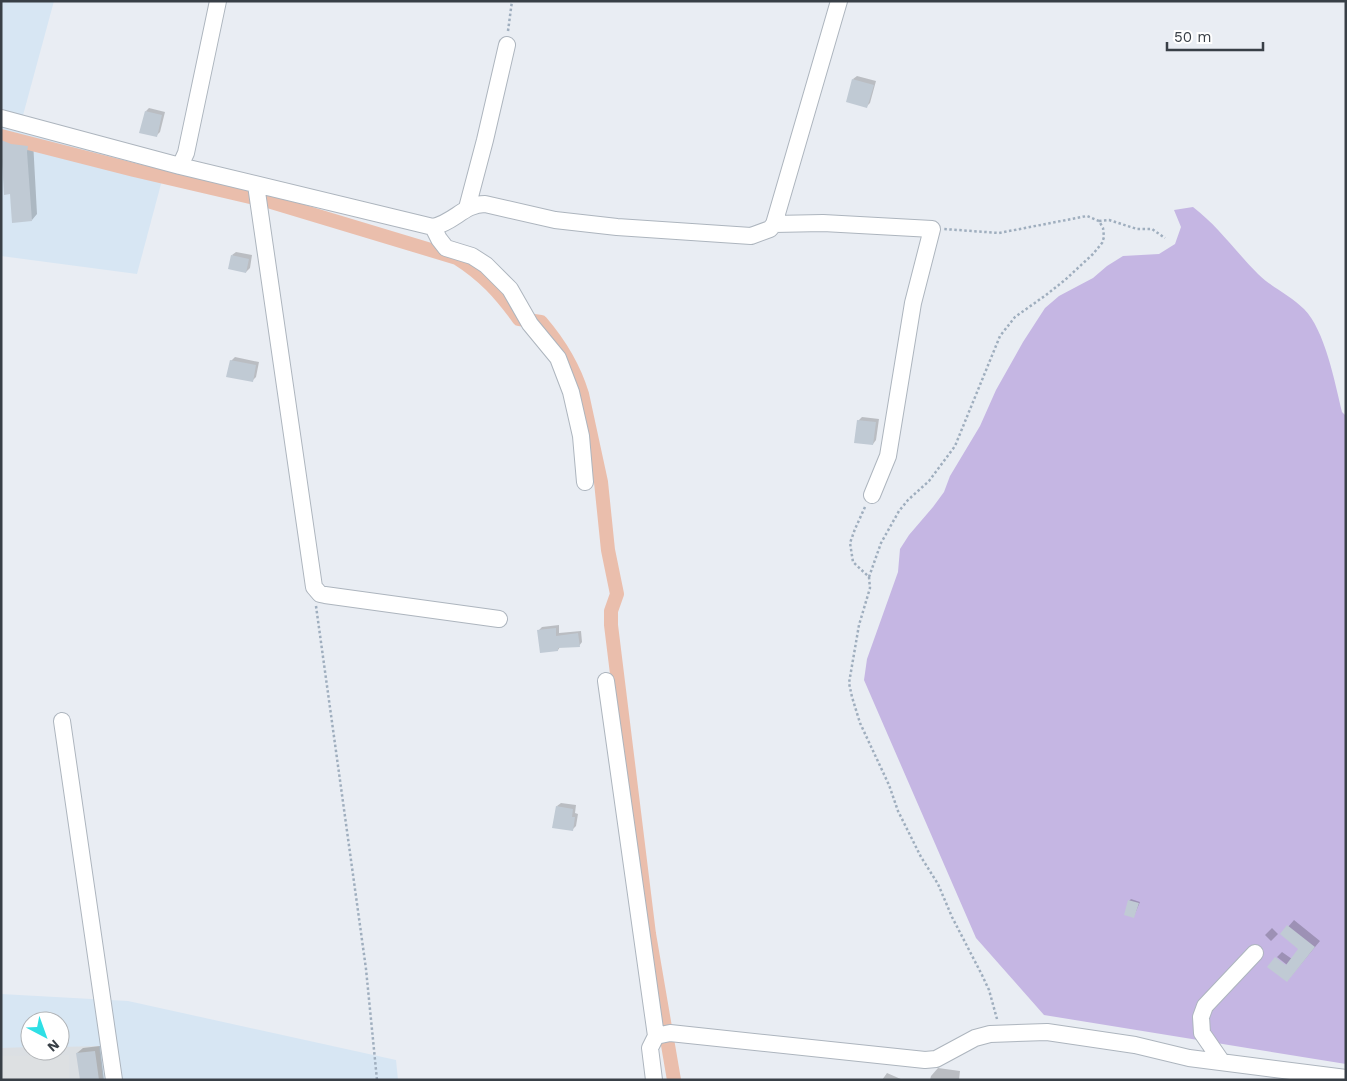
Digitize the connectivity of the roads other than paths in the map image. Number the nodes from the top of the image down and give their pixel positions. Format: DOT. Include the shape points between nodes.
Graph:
graph roads {
  1 [pos="218,1"];
  2 [pos="839,1"];
  3 [pos="507,45"];
  4 [pos="1,118"];
  5 [pos="180,166"];
  6 [pos="256,185"];
  7 [pos="467,208"];
  8 [pos="774,224"];
  9 [pos="433,227"];
  10 [pos="585,482"];
  11 [pos="872,495"];
  12 [pos="499,619"];
  13 [pos="606,681"];
  14 [pos="62,721"];
  15 [pos="1255,953"];
  16 [pos="662,1034"];
  17 [pos="1222,1062"];
  18 [pos="1259,1073"];
  19 [pos="1346,1078"];
  20 [pos="114,1080"];
  21 [pos="654,1080"];
  1 -- 5 [label="street" via="186,153"];
  2 -- 8 [label="street"];
  3 -- 7 [label="street"];
  4 -- 5 [label="street"];
  5 -- 6 [label="street"];
  6 -- 9 [label="street"];
  6 -- 12 [label="street" via="314,588 325,595"];
  7 -- 8 [label="street" via="485,204 555,220 751,236 770,229"];
  7 -- 9 [label="street" via="450,222"];
  8 -- 11 [label="street" via="823,223 932,229 913,303 888,456"];
  9 -- 10 [label="street" via="446,248 472,256 510,289 530,324 558,358 571,392 581,436"];
  13 -- 16 [label="street"];
  14 -- 20 [label="street"];
  15 -- 17 [label="street" via="1205,1006 1201,1017 1202,1033"];
  16 -- 17 [label="street" via="925,1060 947,1055 975,1038 990,1034 1047,1032"];
  16 -- 21 [label="street" via="650,1048"];
  17 -- 18 [label="street"];
  18 -- 19 [label="street"];
}
